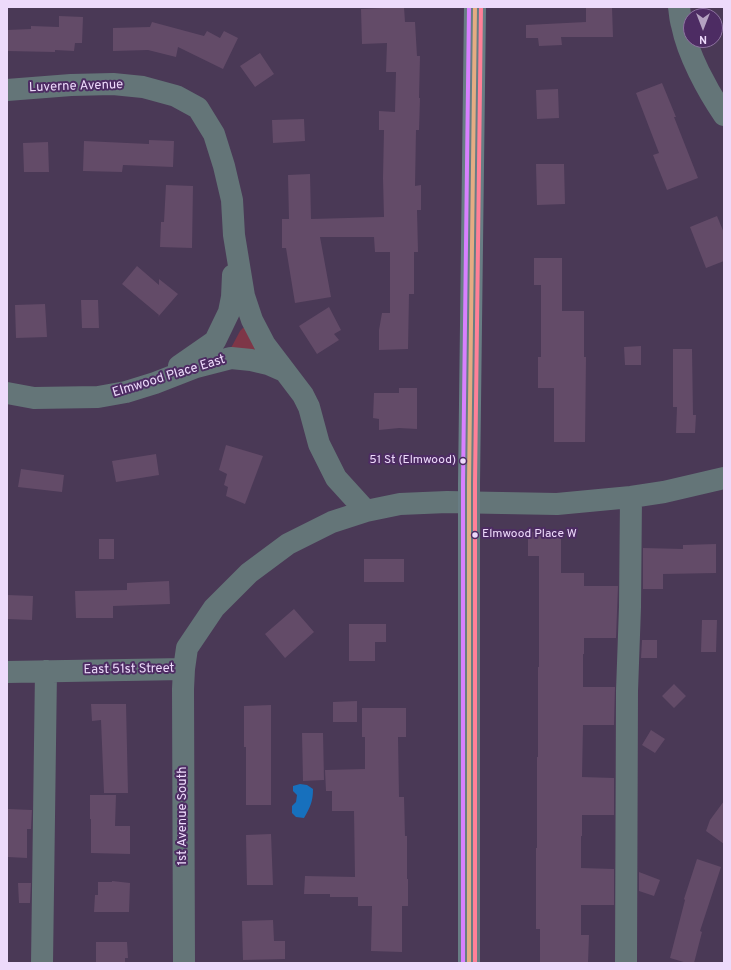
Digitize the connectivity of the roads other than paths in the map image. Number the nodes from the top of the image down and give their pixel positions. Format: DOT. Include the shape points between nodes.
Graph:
graph roads {
  1 [pos="476,7"];
  2 [pos="678,7"];
  3 [pos="7,90"];
  4 [pos="724,115"];
  5 [pos="234,235"];
  6 [pos="284,371"];
  7 [pos="155,383"];
  8 [pos="7,393"];
  9 [pos="724,478"];
  10 [pos="631,497"];
  11 [pos="469,502"];
  12 [pos="366,511"];
  13 [pos="184,669"];
  14 [pos="46,671"];
  15 [pos="7,672"];
  16 [pos="42,963"];
  17 [pos="184,963"];
  18 [pos="469,963"];
  19 [pos="626,963"];
  1 -- 11 [label="main road"];
  2 -- 4 [label="street" via="692,56 711,96"];
  3 -- 5 [label="street, Luverne Avenue" via="113,84 143,87 176,96 198,108 214,134 224,166 232,200"];
  5 -- 6 [label="street, Luverne Avenue" via="244,296 252,320 265,345"];
  5 -- 7 [label="street, Luverne Avenue" via="232,297 229,312 215,341"];
  6 -- 7 [label="street, Elmwood Place East" via="268,364 231,358 196,367"];
  6 -- 12 [label="street, Elmwood Place East" via="309,407 319,444 336,478"];
  7 -- 8 [label="street, Elmwood Place East" via="98,397 34,398"];
  9 -- 10 [label="street, East 51st Street"];
  10 -- 11 [label="street, East 51st Street" via="557,504"];
  10 -- 19 [label="street"];
  11 -- 12 [label="street, East 51st Street" via="400,504"];
  11 -- 18 [label="main road"];
  12 -- 13 [label="street, East 51st Street" via="332,522 288,544 250,573 214,608 187,648"];
  13 -- 14 [label="street, East 51st Street"];
  13 -- 17 [label="street, 1st Avenue South"];
  14 -- 15 [label="street, East 51st Street"];
  14 -- 16 [label="street"];
}
